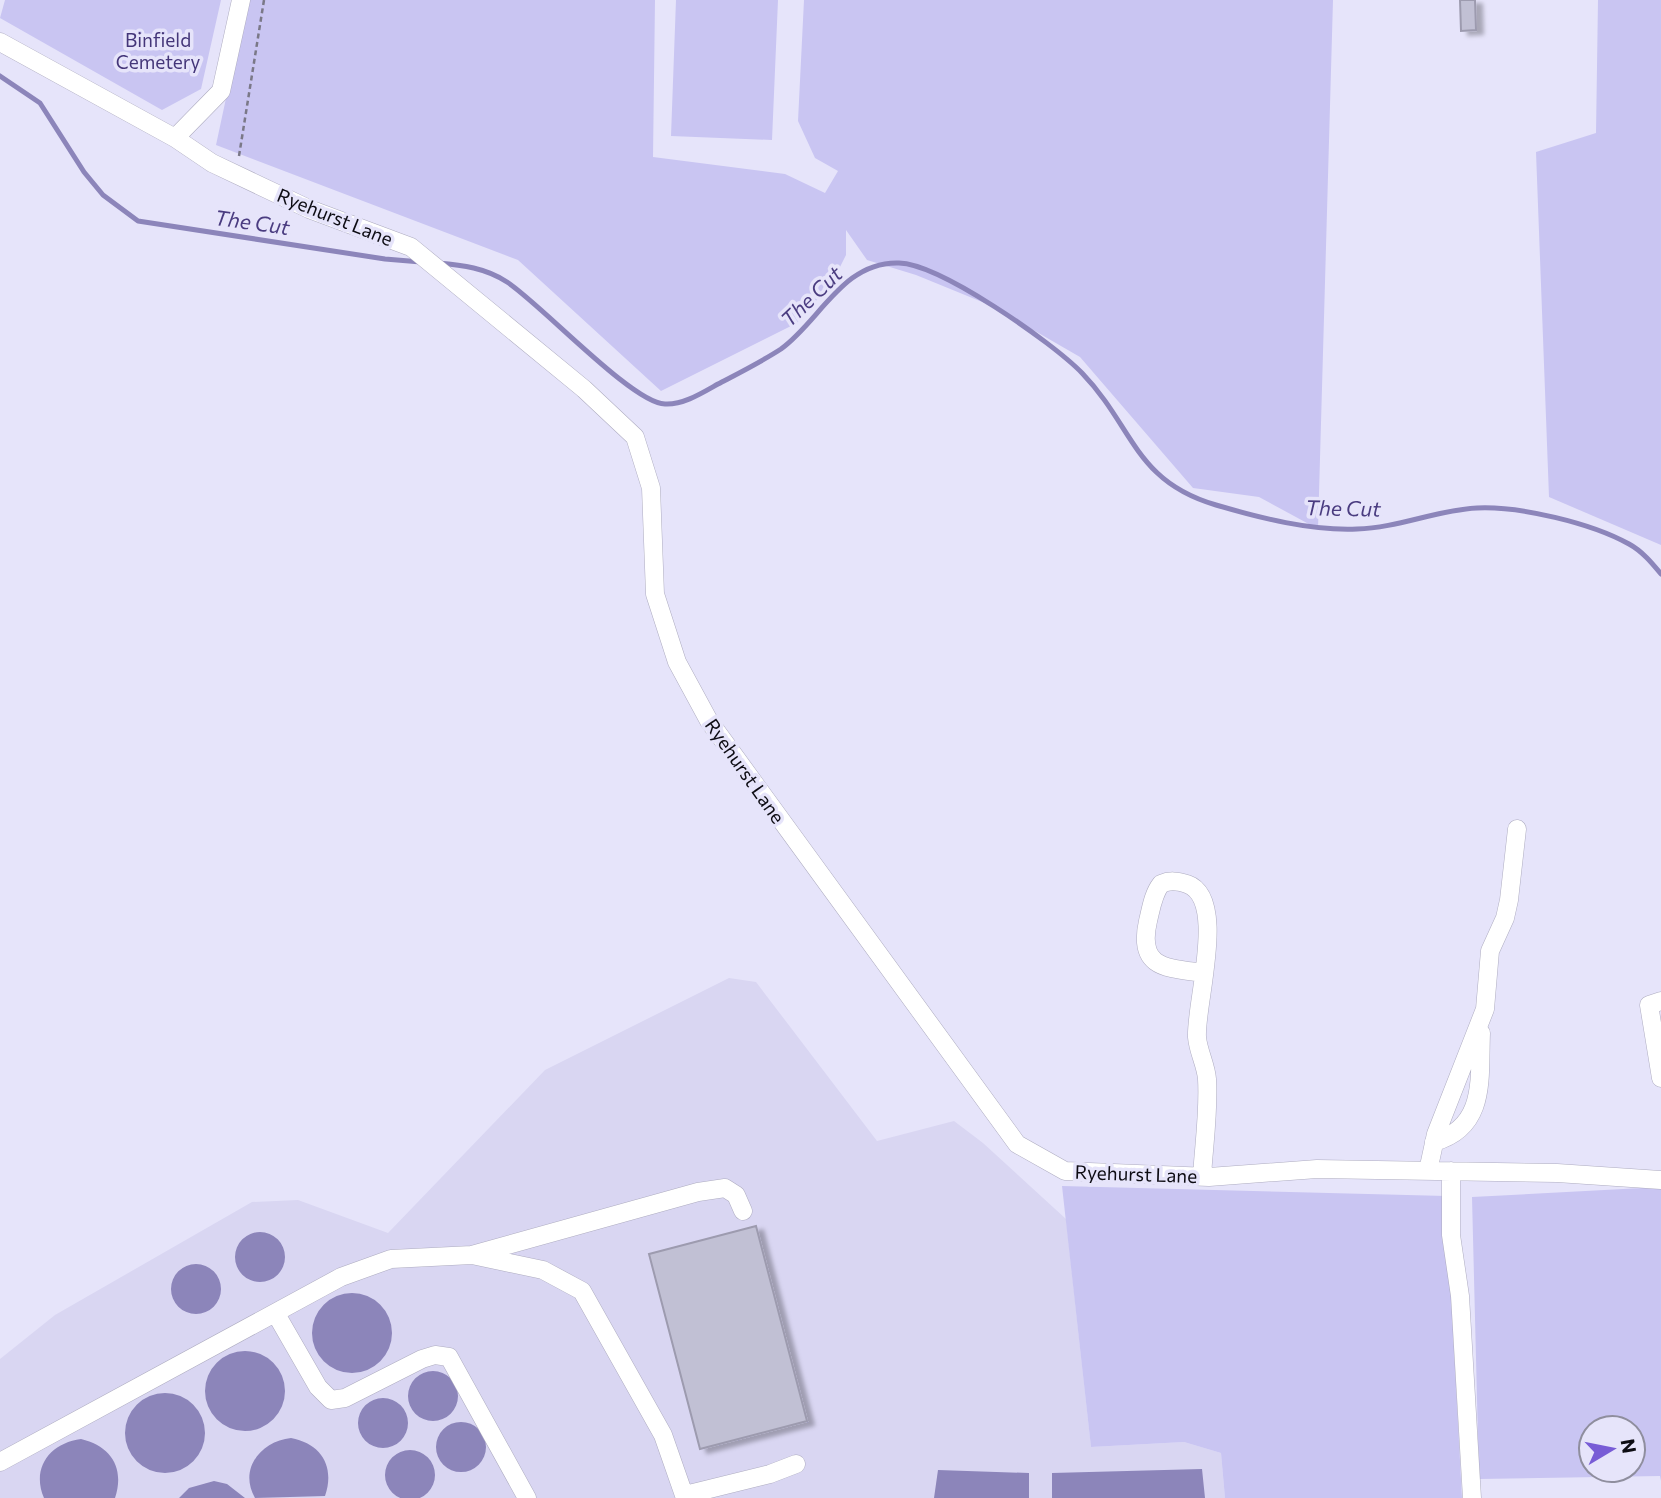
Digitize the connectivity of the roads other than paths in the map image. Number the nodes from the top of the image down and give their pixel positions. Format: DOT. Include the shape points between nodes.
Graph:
graph roads {
  1 [pos="241,0"];
  2 [pos="4,49"];
  3 [pos="175,138"];
  4 [pos="1517,829"];
  5 [pos="1204,973"];
  6 [pos="1661,1001"];
  7 [pos="1481,1019"];
  8 [pos="1661,1077"];
  9 [pos="1434,1142"];
  10 [pos="1428,1171"];
  11 [pos="1451,1171"];
  12 [pos="1202,1176"];
  13 [pos="1661,1180"];
  14 [pos="743,1211"];
  15 [pos="472,1255"];
  16 [pos="276,1314"];
  17 [pos="0,1462"];
  18 [pos="796,1464"];
  19 [pos="685,1497"];
  20 [pos="527,1498"];
  21 [pos="1472,1498"];
  1 -- 3 [label="street" via="221,91"];
  2 -- 3 [label="street, Ryehurst Lane"];
  3 -- 12 [label="street, Ryehurst Lane" via="235,174 309,209 415,250 584,389 635,437 651,488 655,594 677,662 709,721 1017,1144 1065,1171"];
  4 -- 7 [label="street" via="1509,900 1490,951"];
  5 -- 5 [label="street" via="1208,928 1202,895 1184,883 1161,884 1146,933 1145,945 1152,960 1161,967"];
  5 -- 12 [label="street" via="1197,1038 1207,1079"];
  6 -- 8 [label="street" via="1649,1005"];
  7 -- 9 [label="street"];
  7 -- 9 [label="street" via="1473,1112 1457,1133"];
  9 -- 10 [label="street"];
  10 -- 11 [label="street, Ryehurst Lane"];
  10 -- 12 [label="street, Ryehurst Lane" via="1290,1169"];
  11 -- 13 [label="street, Ryehurst Lane"];
  11 -- 21 [label="street" via="1451,1236 1460,1296"];
  14 -- 15 [label="street" via="736,1195 725,1188 698,1192"];
  15 -- 16 [label="street" via="391,1259 341,1278"];
  15 -- 19 [label="street" via="542,1270 582,1291 663,1435"];
  16 -- 17 [label="street"];
  16 -- 20 [label="street" via="318,1387 331,1400 345,1398 422,1359 442,1354 449,1357"];
  18 -- 19 [label="street"];
}
